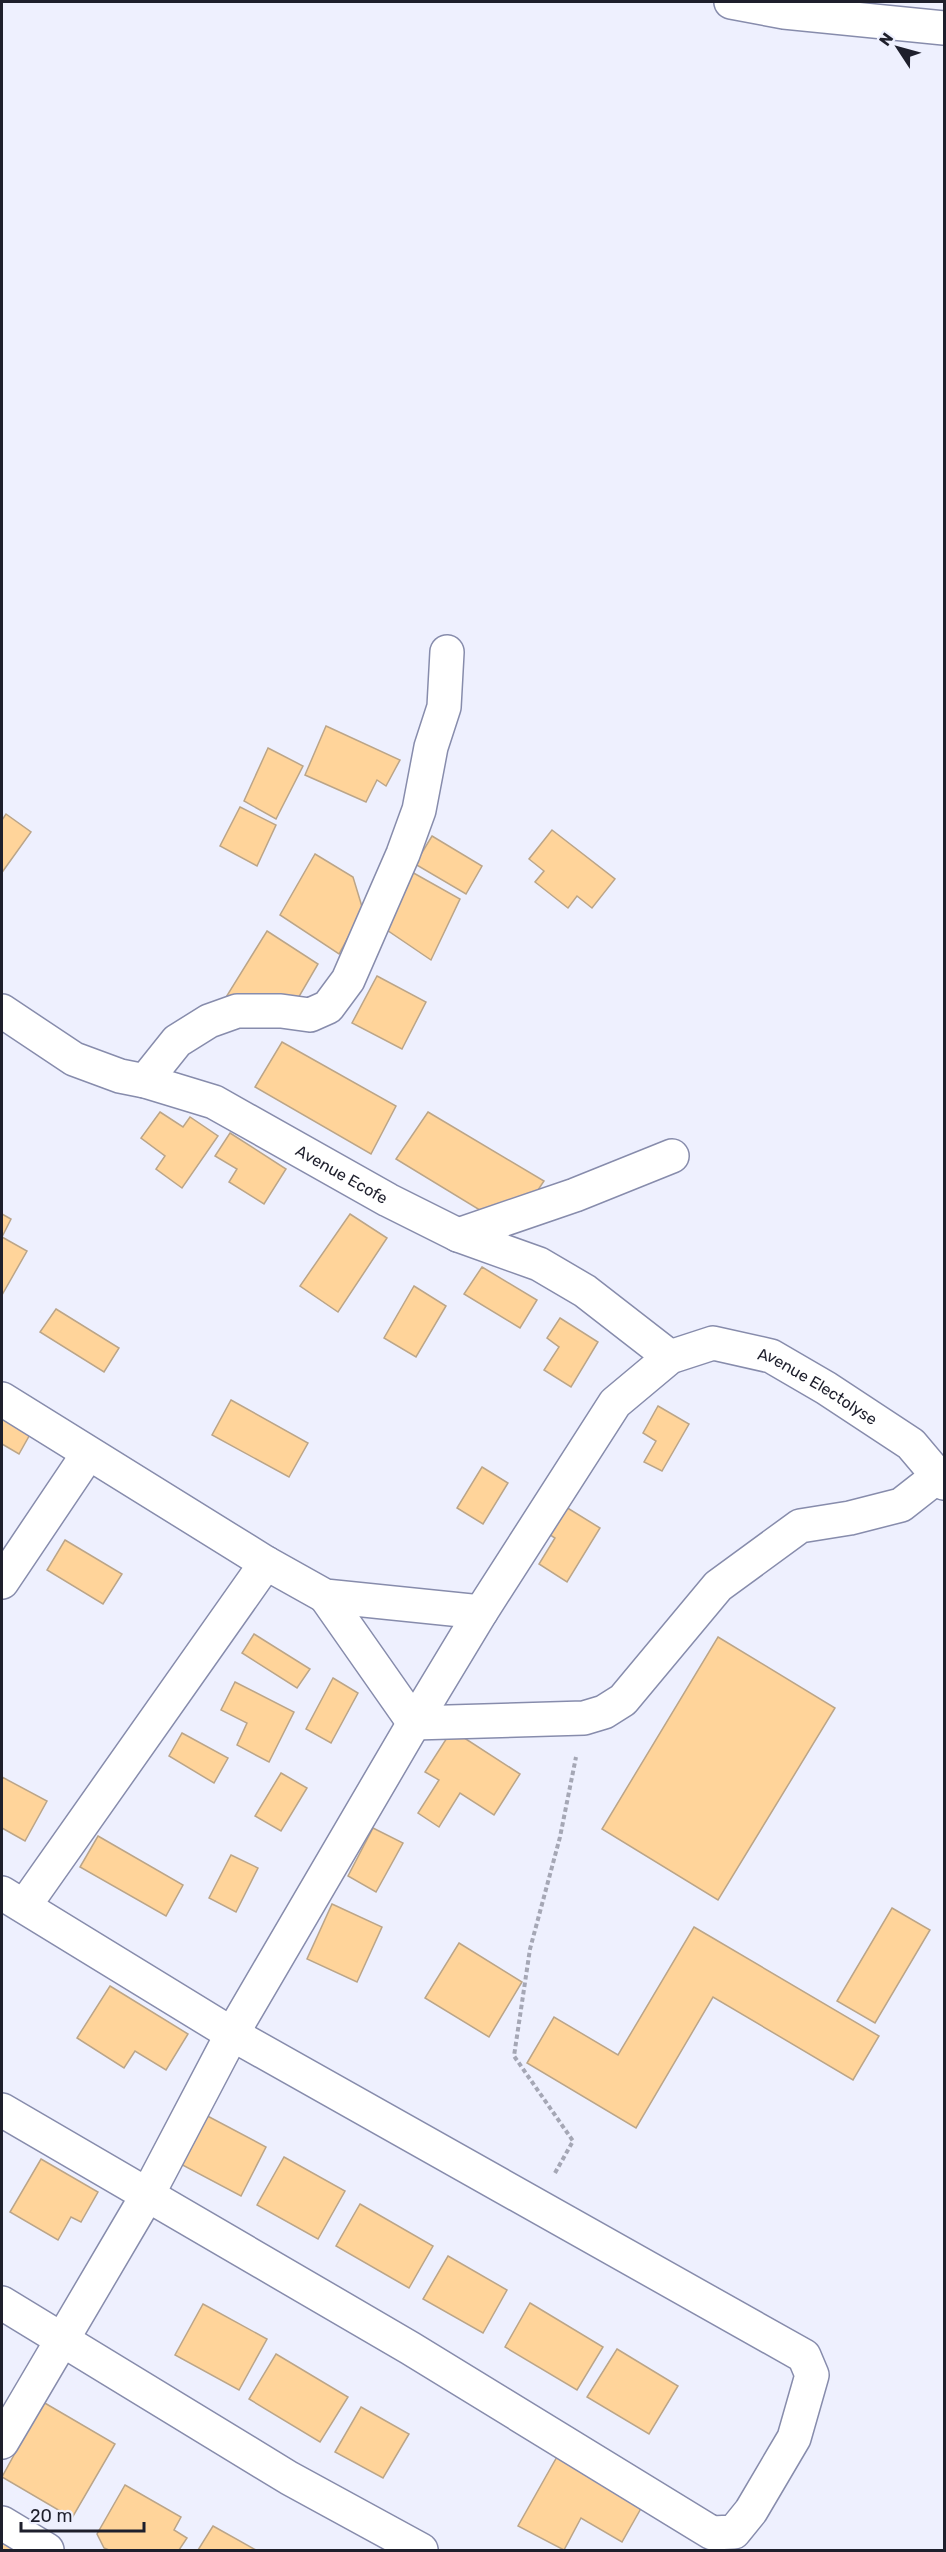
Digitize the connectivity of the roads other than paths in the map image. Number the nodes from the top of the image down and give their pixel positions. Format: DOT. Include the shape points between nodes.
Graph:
graph roads {
  1 [pos="731,2"];
  2 [pos="945,28"];
  3 [pos="447,652"];
  4 [pos="2,1011"];
  5 [pos="145,1081"];
  6 [pos="672,1156"];
  7 [pos="458,1236"];
  8 [pos="670,1358"];
  9 [pos="2,1399"];
  10 [pos="88,1454"];
  11 [pos="941,1479"];
  12 [pos="266,1563"];
  13 [pos="2,1582"];
  14 [pos="324,1596"];
  15 [pos="481,1612"];
  16 [pos="414,1723"];
  17 [pos="13,1899"];
  18 [pos="232,2034"];
  19 [pos="2,2110"];
  20 [pos="148,2194"];
  21 [pos="2,2303"];
  22 [pos="62,2340"];
  23 [pos="2,2442"];
  24 [pos="2,2523"];
  25 [pos="729,2541"];
  26 [pos="47,2550"];
  27 [pos="421,2550"];
  1 -- 2 [label="street" via="784,12"];
  3 -- 5 [label="street" via="444,707 431,747 419,810 348,980 328,1007 310,1015 237,1011 209,1021 177,1041"];
  4 -- 5 [label="street, Avenue Ecofe" via="74,1059 120,1077"];
  5 -- 7 [label="street, Avenue Ecofe" via="214,1102"];
  6 -- 7 [label="street"];
  7 -- 8 [label="street, Avenue Ecofe" via="539,1263 585,1291"];
  8 -- 11 [label="street, Avenue Electolyse" via="713,1343 771,1356 911,1444"];
  8 -- 15 [label="street" via="615,1403"];
  9 -- 10 [label="street"];
  10 -- 12 [label="street"];
  10 -- 13 [label="street"];
  11 -- 16 [label="street" via="901,1505 800,1526 718,1586 623,1700 604,1712 584,1718"];
  12 -- 14 [label="street"];
  12 -- 17 [label="street"];
  14 -- 15 [label="street"];
  14 -- 16 [label="street"];
  15 -- 16 [label="street"];
  16 -- 18 [label="street"];
  17 -- 18 [label="street"];
  18 -- 20 [label="street"];
  18 -- 25 [label="street" via="804,2356 812,2375 794,2438"];
  19 -- 20 [label="street"];
  20 -- 22 [label="street"];
  20 -- 25 [label="street"];
  21 -- 22 [label="street"];
  22 -- 23 [label="street"];
  22 -- 27 [label="street" via="289,2478"];
  24 -- 26 [label="street"];
}
